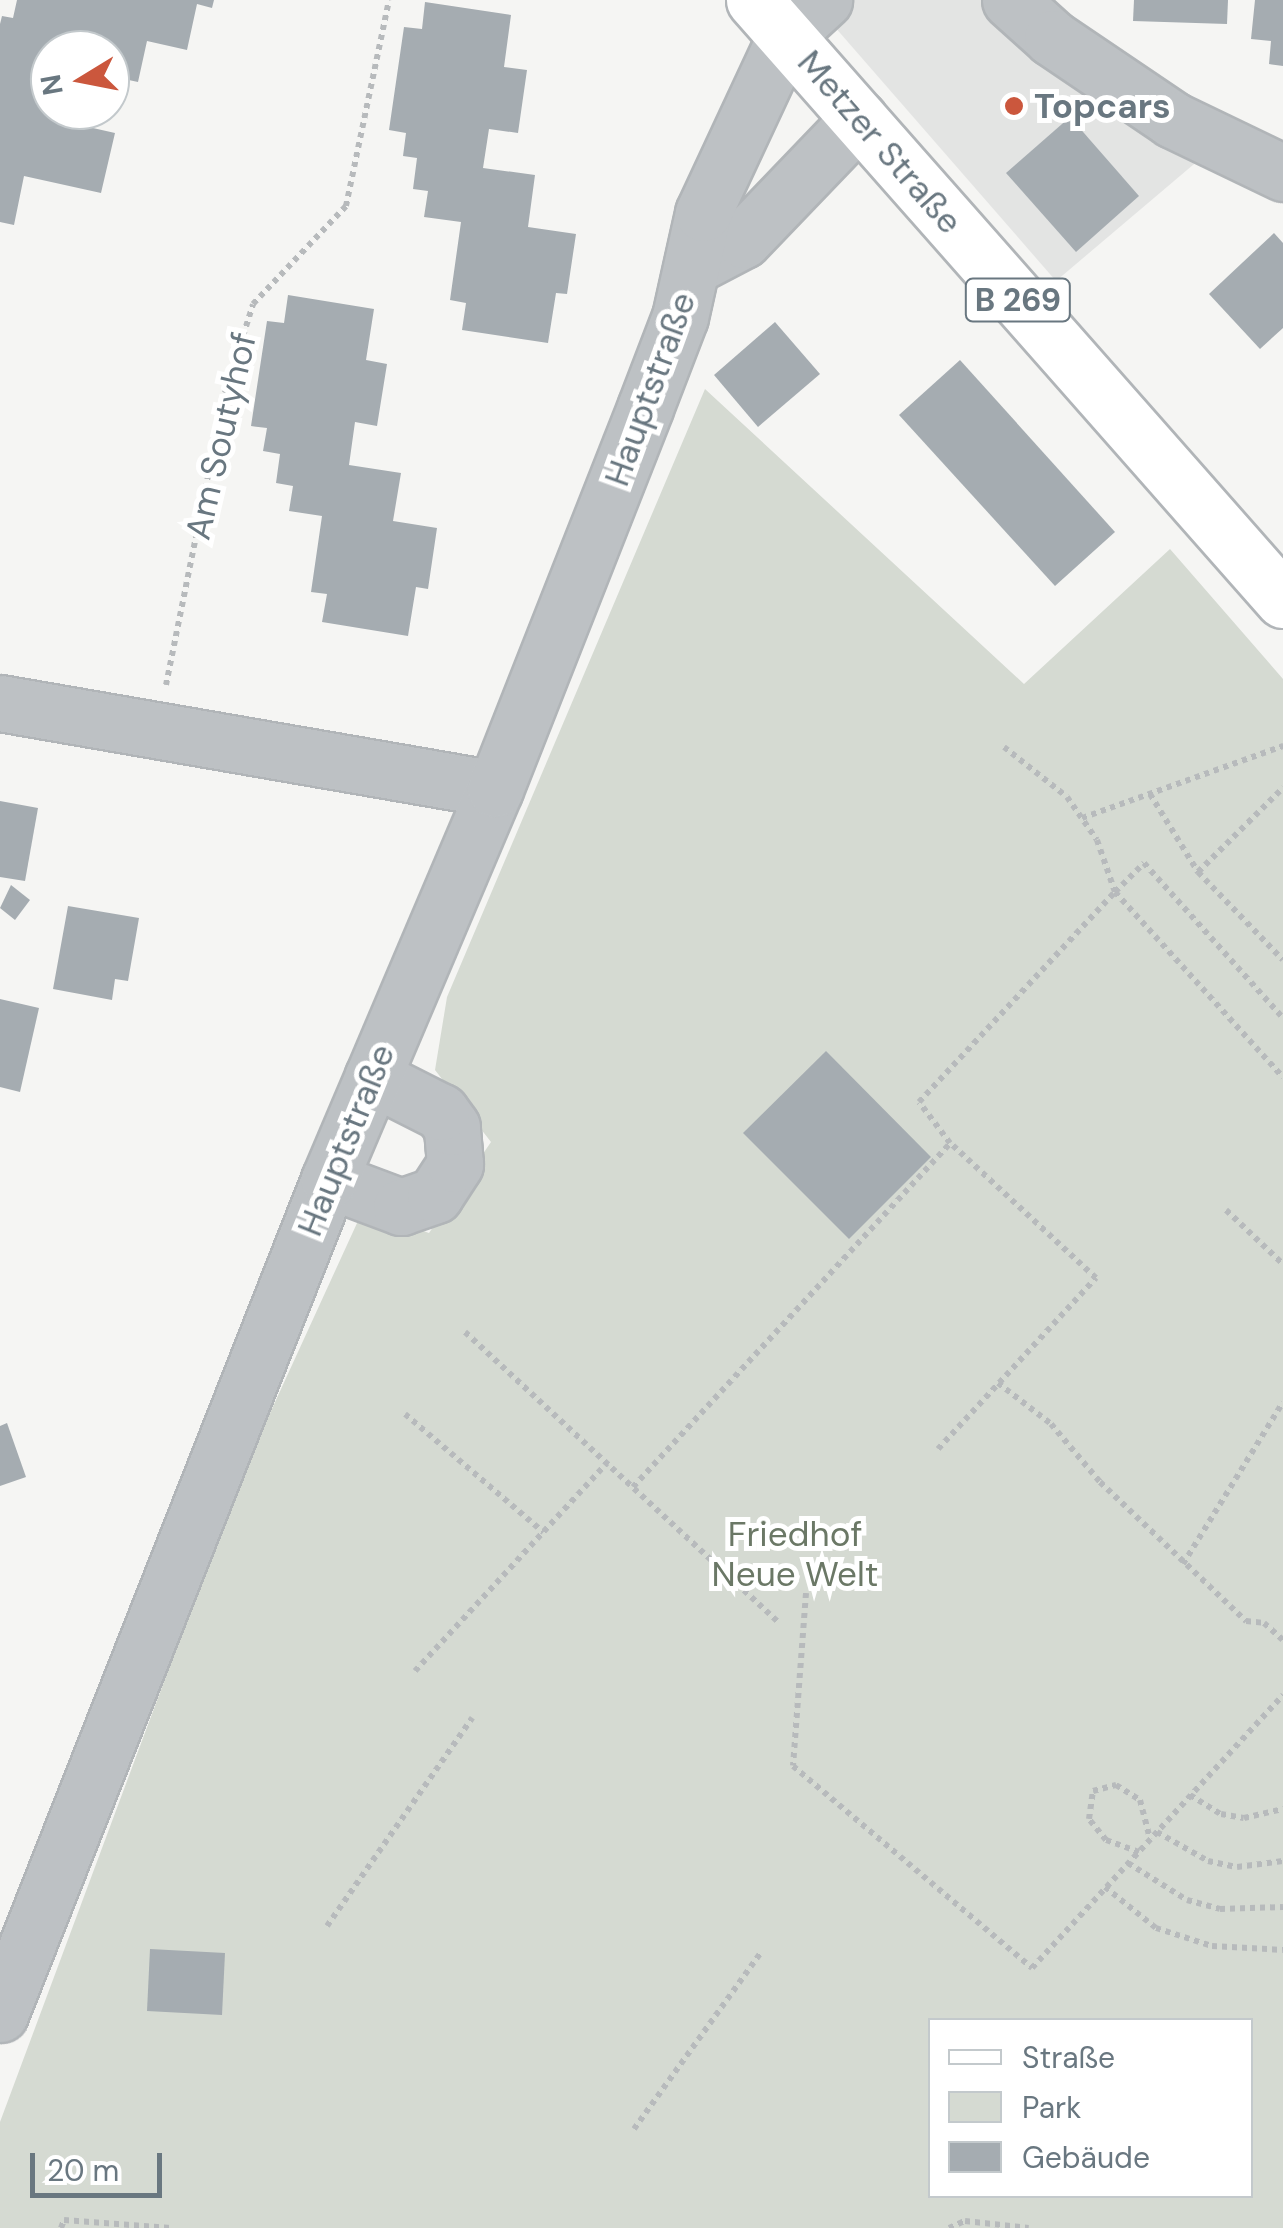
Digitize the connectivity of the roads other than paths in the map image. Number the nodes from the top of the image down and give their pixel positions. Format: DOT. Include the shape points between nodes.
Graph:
graph roads {
  1 [pos="1010,0"];
  2 [pos="788,12"];
  3 [pos="859,120"];
  4 [pos="1283,174"];
  5 [pos="693,266"];
  6 [pos="1283,600"];
  7 [pos="0,703"];
  8 [pos="495,789"];
  9 [pos="372,1077"];
  10 [pos="329,1180"];
  11 [pos="0,2014"];
  1 -- 4 [label="street" via="1052,38 1174,120"];
  2 -- 3 [label="main road, Metzer Straße / B 269"];
  2 -- 5 [label="street, Hauptstraße" via="703,212"];
  3 -- 5 [label="street, Hauptstraße" via="743,240"];
  3 -- 6 [label="main road, Metzer Straße / B 269"];
  5 -- 8 [label="street, Hauptstraße" via="646,408"];
  7 -- 8 [label="street"];
  8 -- 9 [label="street, Hauptstraße"];
  9 -- 10 [label="street, Hauptstraße"];
  9 -- 10 [label="street" via="441,1112 452,1128 455,1164 435,1195 401,1207"];
  10 -- 11 [label="street, Hauptstraße"];
}
